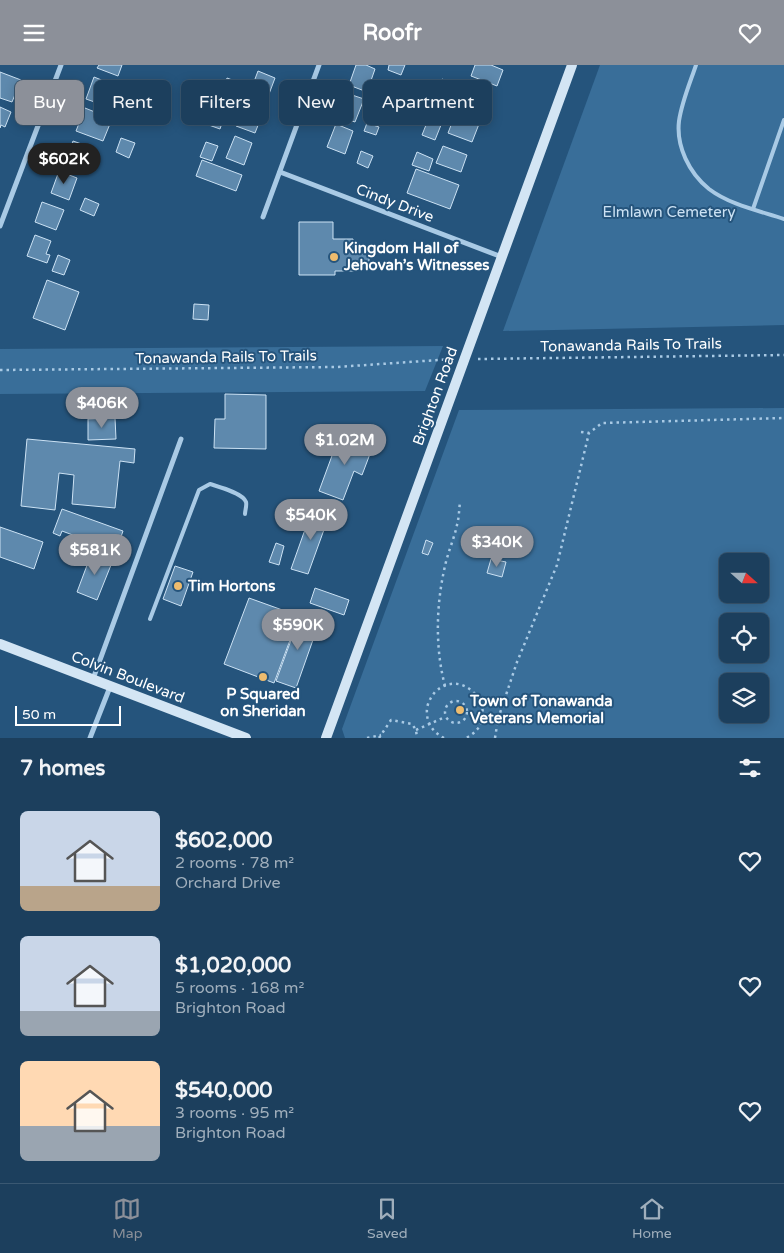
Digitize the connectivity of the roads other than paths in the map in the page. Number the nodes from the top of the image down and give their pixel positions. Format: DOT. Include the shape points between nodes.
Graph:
graph roads {
  1 [pos="62,65"];
  2 [pos="319,65"];
  3 [pos="572,65"];
  4 [pos="696,65"];
  5 [pos="784,120"];
  6 [pos="280,172"];
  7 [pos="753,209"];
  8 [pos="263,217"];
  9 [pos="784,219"];
  10 [pos="0,226"];
  11 [pos="502,257"];
  12 [pos="181,439"];
  13 [pos="245,514"];
  14 [pos="150,619"];
  15 [pos="0,644"];
  16 [pos="92,679"];
  17 [pos="110,687"];
  18 [pos="90,738"];
  19 [pos="246,738"];
  20 [pos="326,738"];
  1 -- 10 [label="street"];
  2 -- 6 [label="street"];
  3 -- 11 [label="street, Brighton Road"];
  4 -- 7 [label="lane" via="679,120 678,133 685,159 709,189"];
  5 -- 7 [label="lane"];
  6 -- 8 [label="street"];
  6 -- 11 [label="street, Cindy Drive"];
  7 -- 9 [label="lane"];
  11 -- 20 [label="street, Brighton Road"];
  12 -- 16 [label="street"];
  13 -- 14 [label="lane" via="246,503 237,493 210,485 199,490"];
  15 -- 16 [label="street, Colvin Boulevard"];
  16 -- 17 [label="street, Colvin Boulevard"];
  17 -- 18 [label="street"];
  17 -- 19 [label="street, Colvin Boulevard"];
}
